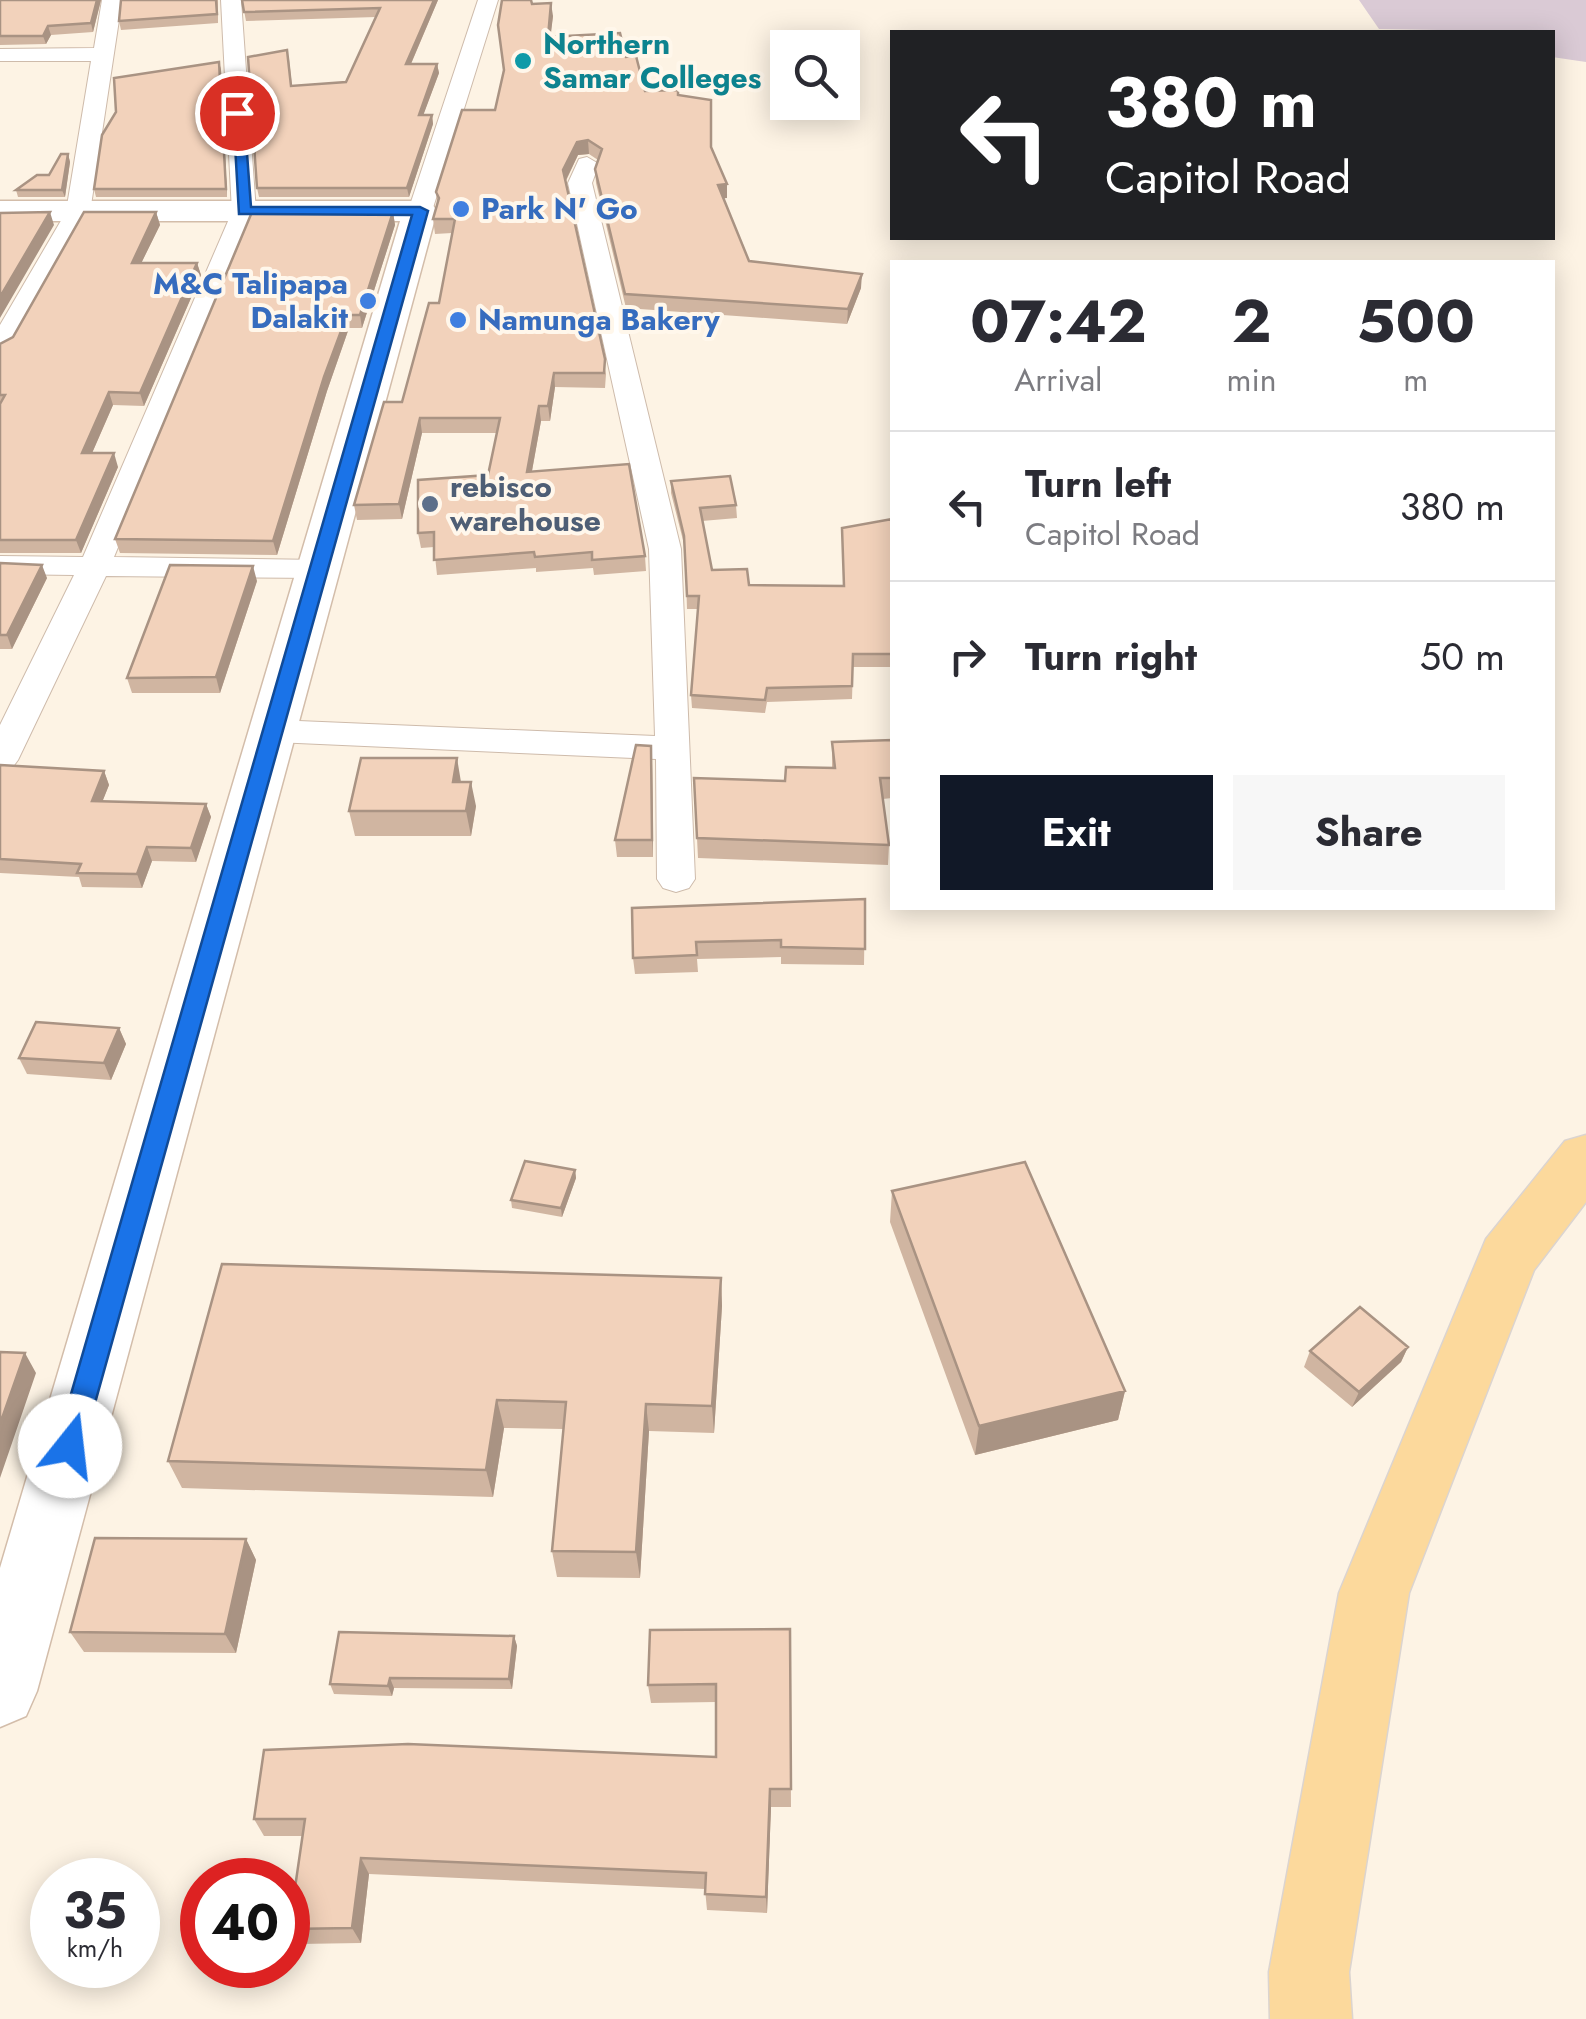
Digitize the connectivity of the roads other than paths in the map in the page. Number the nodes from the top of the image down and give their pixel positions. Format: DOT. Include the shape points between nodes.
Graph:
graph roads {
  1 [pos="112,0"];
  2 [pos="231,0"];
  3 [pos="488,0"];
  4 [pos="106,54"];
  5 [pos="0,55"];
  6 [pos="587,164"];
  7 [pos="420,211"];
  8 [pos="0,212"];
  9 [pos="78,212"];
  10 [pos="244,212"];
  11 [pos="0,348"];
  12 [pos="0,565"];
  13 [pos="94,568"];
  14 [pos="320,569"];
  15 [pos="275,731"];
  16 [pos="673,748"];
  17 [pos="2,751"];
  18 [pos="676,879"];
  19 [pos="1586,1158"];
  20 [pos="0,1691"];
  21 [pos="1310,2019"];
  1 -- 4 [label="street"];
  2 -- 10 [label="street"];
  3 -- 7 [label="street"];
  4 -- 5 [label="street"];
  4 -- 9 [label="street"];
  6 -- 16 [label="street" via="580,183 665,550"];
  7 -- 10 [label="street"];
  7 -- 14 [label="street"];
  8 -- 9 [label="street"];
  9 -- 10 [label="street"];
  9 -- 11 [label="street"];
  10 -- 13 [label="street"];
  12 -- 13 [label="street"];
  13 -- 14 [label="street"];
  13 -- 17 [label="street"];
  14 -- 15 [label="street"];
  15 -- 16 [label="street"];
  15 -- 20 [label="street"];
  16 -- 18 [label="street"];
  19 -- 21 [label="main road" via="1508,1257 1374,1593 1310,1972"];
}
